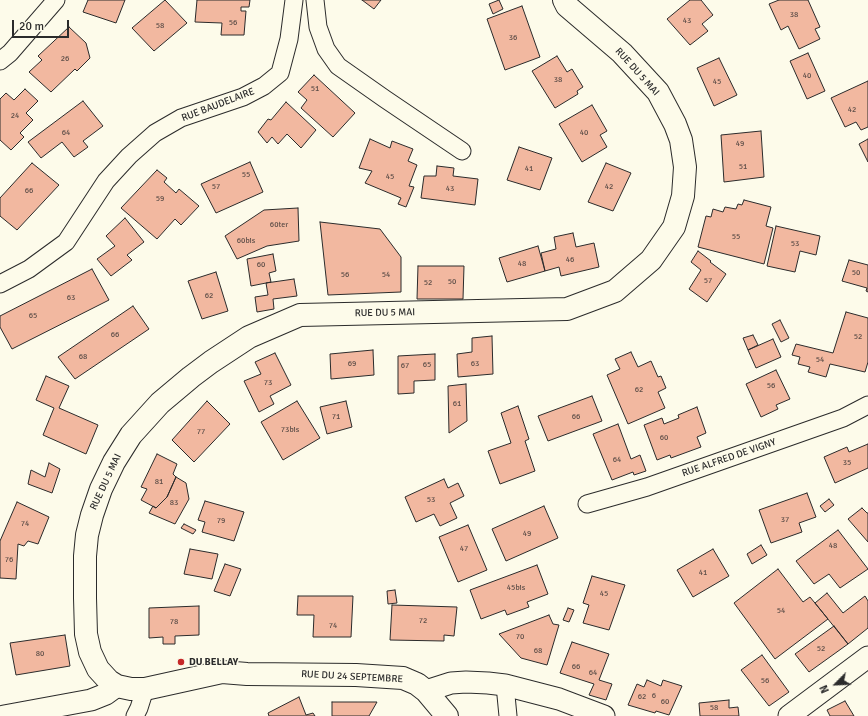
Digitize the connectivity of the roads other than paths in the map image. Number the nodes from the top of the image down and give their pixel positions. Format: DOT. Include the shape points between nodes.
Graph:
graph roads {
  1 [pos="56,0"];
  2 [pos="294,0"];
  3 [pos="315,0"];
  4 [pos="564,0"];
  5 [pos="0,61"];
  6 [pos="462,151"];
  7 [pos="0,284"];
  8 [pos="868,405"];
  9 [pos="587,504"];
  10 [pos="868,657"];
  11 [pos="505,685"];
  12 [pos="117,686"];
  13 [pos="145,689"];
  14 [pos="426,691"];
  15 [pos="4,716"];
  16 [pos="135,716"];
  17 [pos="447,716"];
  18 [pos="508,716"];
  19 [pos="604,716"];
  20 [pos="789,716"];
  1 -- 5 [label="street"];
  2 -- 7 [label="street, RUE BAUDELAIRE" via="289,39 280,73 264,86 243,97 182,118 155,134 129,156 106,181 66,242 29,269"];
  3 -- 6 [label="street" via="318,27 326,49 338,66"];
  4 -- 12 [label="main road, RUE DU 5 MAI" via="567,6 622,53 658,92 675,124 682,140 685,167 683,196 674,227 651,260 615,291 566,309 300,315 250,337 191,377 160,403 131,435 114,462 92,515 85,556 86,634 94,661 109,682"];
  8 -- 9 [label="street, RUE ALFRED DE VIGNY" via="829,423 647,487"];
  10 -- 20 [label="street"];
  11 -- 14 [label="street" via="466,682 441,685"];
  11 -- 18 [label="street"];
  11 -- 19 [label="street" via="560,699"];
  12 -- 13 [label="main road"];
  12 -- 15 [label="street" via="91,700"];
  13 -- 14 [label="main road, RUE DU 24 SEPTEMBRE" via="222,672 403,678"];
  13 -- 16 [label="street"];
  14 -- 17 [label="main road, RUE DU 24 SEPTEMBRE"];
}
